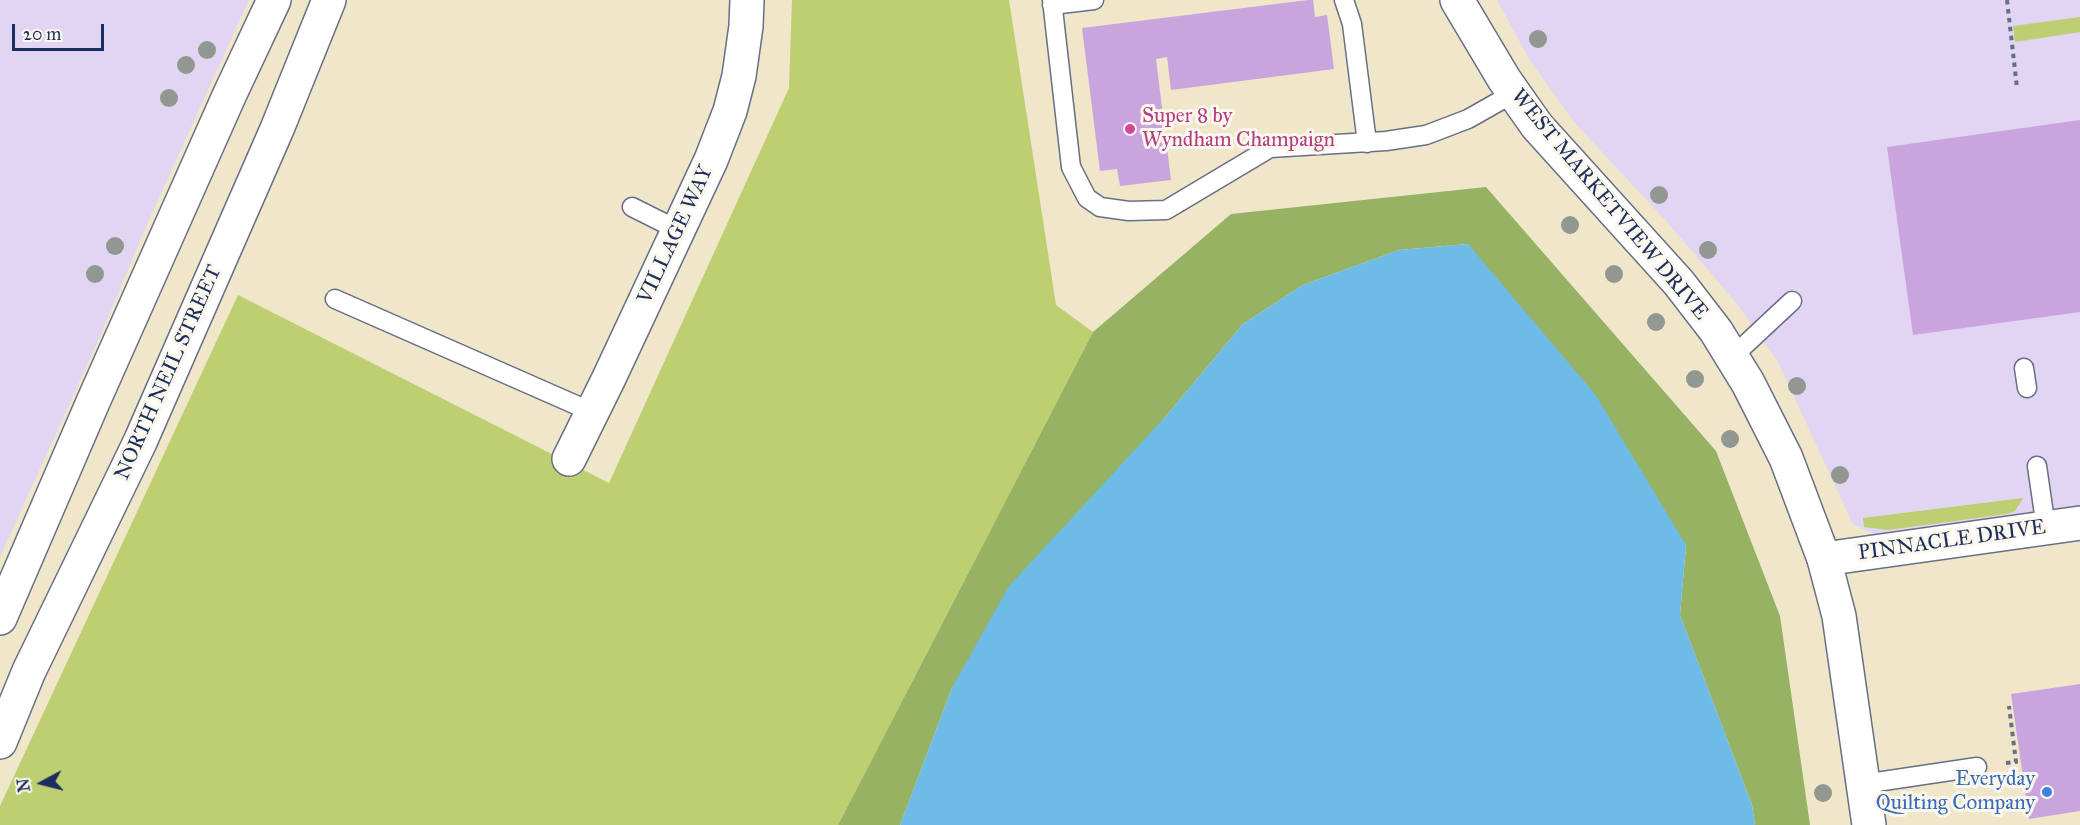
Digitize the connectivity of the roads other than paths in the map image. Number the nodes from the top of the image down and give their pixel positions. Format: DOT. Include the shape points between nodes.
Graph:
graph roads {
  1 [pos="274,0"];
  2 [pos="329,0"];
  3 [pos="747,0"];
  4 [pos="1094,0"];
  5 [pos="1344,0"];
  6 [pos="1457,0"];
  7 [pos="1052,3"];
  8 [pos="1514,93"];
  9 [pos="1367,142"];
  10 [pos="632,207"];
  11 [pos="678,230"];
  12 [pos="335,299"];
  13 [pos="1792,301"];
  14 [pos="1732,357"];
  15 [pos="2024,368"];
  16 [pos="2027,388"];
  17 [pos="592,412"];
  18 [pos="569,459"];
  19 [pos="2037,466"];
  20 [pos="2080,523"];
  21 [pos="2046,528"];
  22 [pos="1824,558"];
  23 [pos="0,618"];
  24 [pos="9,694"];
  25 [pos="0,742"];
  26 [pos="1977,767"];
  27 [pos="1863,783"];
  28 [pos="1869,825"];
  1 -- 23 [label="main road"];
  2 -- 24 [label="main road, NORTH NEIL STREET" via="140,442 29,671"];
  3 -- 11 [label="main road, VILLAGE WAY" via="739,76 730,111"];
  4 -- 7 [label="lane"];
  5 -- 9 [label="lane" via="1353,24"];
  6 -- 8 [label="main road, WEST MARKETVIEW DRIVE"];
  7 -- 9 [label="lane" via="1071,167 1087,198 1100,207 1166,210 1270,148"];
  8 -- 9 [label="lane" via="1468,119 1426,135"];
  8 -- 14 [label="main road, WEST MARKETVIEW DRIVE" via="1537,126 1679,283"];
  10 -- 11 [label="lane"];
  11 -- 17 [label="main road, VILLAGE WAY"];
  12 -- 17 [label="lane"];
  13 -- 14 [label="lane"];
  14 -- 22 [label="main road, WEST MARKETVIEW DRIVE" via="1786,458"];
  15 -- 16 [label="lane"];
  17 -- 18 [label="main road, VILLAGE WAY"];
  19 -- 21 [label="lane"];
  20 -- 21 [label="main road, PINNACLE DRIVE"];
  21 -- 22 [label="main road, PINNACLE DRIVE"];
  22 -- 27 [label="main road, WEST MARKETVIEW DRIVE" via="1839,616"];
  24 -- 25 [label="main road, NORTH NEIL STREET"];
  26 -- 27 [label="lane"];
  27 -- 28 [label="main road, WEST MARKETVIEW DRIVE"];
}
